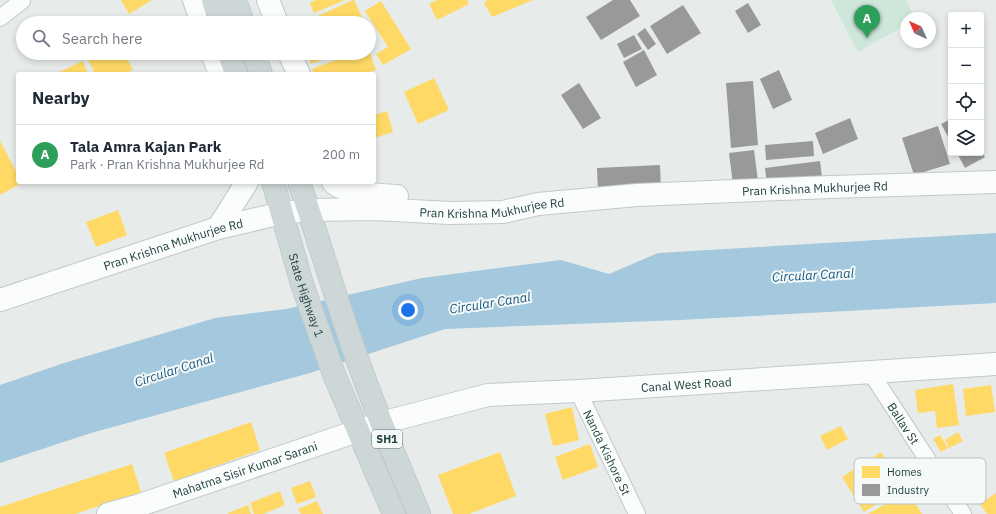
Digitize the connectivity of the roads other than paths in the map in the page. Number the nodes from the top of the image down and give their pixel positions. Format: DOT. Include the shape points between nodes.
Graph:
graph roads {
  1 [pos="22,0"];
  2 [pos="194,0"];
  3 [pos="213,0"];
  4 [pos="235,0"];
  5 [pos="268,0"];
  6 [pos="200,16"];
  7 [pos="218,16"];
  8 [pos="241,16"];
  9 [pos="274,16"];
  10 [pos="0,18"];
  11 [pos="215,60"];
  12 [pos="231,60"];
  13 [pos="256,60"];
  14 [pos="292,60"];
  15 [pos="219,72"];
  16 [pos="235,72"];
  17 [pos="260,72"];
  18 [pos="298,72"];
  19 [pos="996,182"];
  20 [pos="246,184"];
  21 [pos="300,184"];
  22 [pos="335,184"];
  23 [pos="274,185"];
  24 [pos="309,210"];
  25 [pos="282,213"];
  26 [pos="450,213"];
  27 [pos="218,228"];
  28 [pos="0,300"];
  29 [pos="996,364"];
  30 [pos="871,373"];
  31 [pos="578,391"];
  32 [pos="381,423"];
  33 [pos="358,432"];
  34 [pos="927,458"];
  35 [pos="957,504"];
  36 [pos="146,509"];
  37 [pos="108,514"];
  38 [pos="394,514"];
  39 [pos="419,514"];
  40 [pos="637,514"];
  41 [pos="964,514"];
  1 -- 10 [label="street"];
  2 -- 6 [label="main road"];
  3 -- 7 [label="main road"];
  4 -- 8 [label="main road"];
  5 -- 9 [label="main road"];
  11 -- 15 [label="main road"];
  12 -- 16 [label="main road"];
  13 -- 17 [label="main road"];
  14 -- 18 [label="main road"];
  19 -- 26 [label="main road, Pran Krishna Mukhurjee Rd" via="637,195 538,204 503,212"];
  20 -- 27 [label="main road"];
  21 -- 24 [label="main road, SH1"];
  22 -- 26 [label="main road" via="355,192 424,199"];
  23 -- 25 [label="main road, SH1"];
  24 -- 25 [label="main road, Pran Krishna Mukhurjee Rd"];
  24 -- 26 [label="main road, Pran Krishna Mukhurjee Rd" via="374,209"];
  24 -- 32 [label="main road, SH1" via="328,275"];
  25 -- 27 [label="main road, Pran Krishna Mukhurjee Rd"];
  25 -- 33 [label="main road, State Highway 1 / SH1" via="302,284 335,377"];
  27 -- 28 [label="main road, Pran Krishna Mukhurjee Rd"];
  29 -- 30 [label="main road, Canal West Road"];
  30 -- 31 [label="main road, Canal West Road"];
  30 -- 34 [label="street, Ballav St"];
  31 -- 32 [label="main road, Canal West Road" via="488,395"];
  31 -- 40 [label="street, Nanda Kishore St"];
  32 -- 33 [label="main road, Mahatma Sisir Kumar Sarani"];
  32 -- 39 [label="main road, SH1"];
  33 -- 36 [label="main road, Mahatma Sisir Kumar Sarani"];
  33 -- 38 [label="main road, SH1"];
  35 -- 41 [label="street, Ballav St"];
  36 -- 37 [label="main road, Mahatma Sisir Kumar Sarani"];
}
